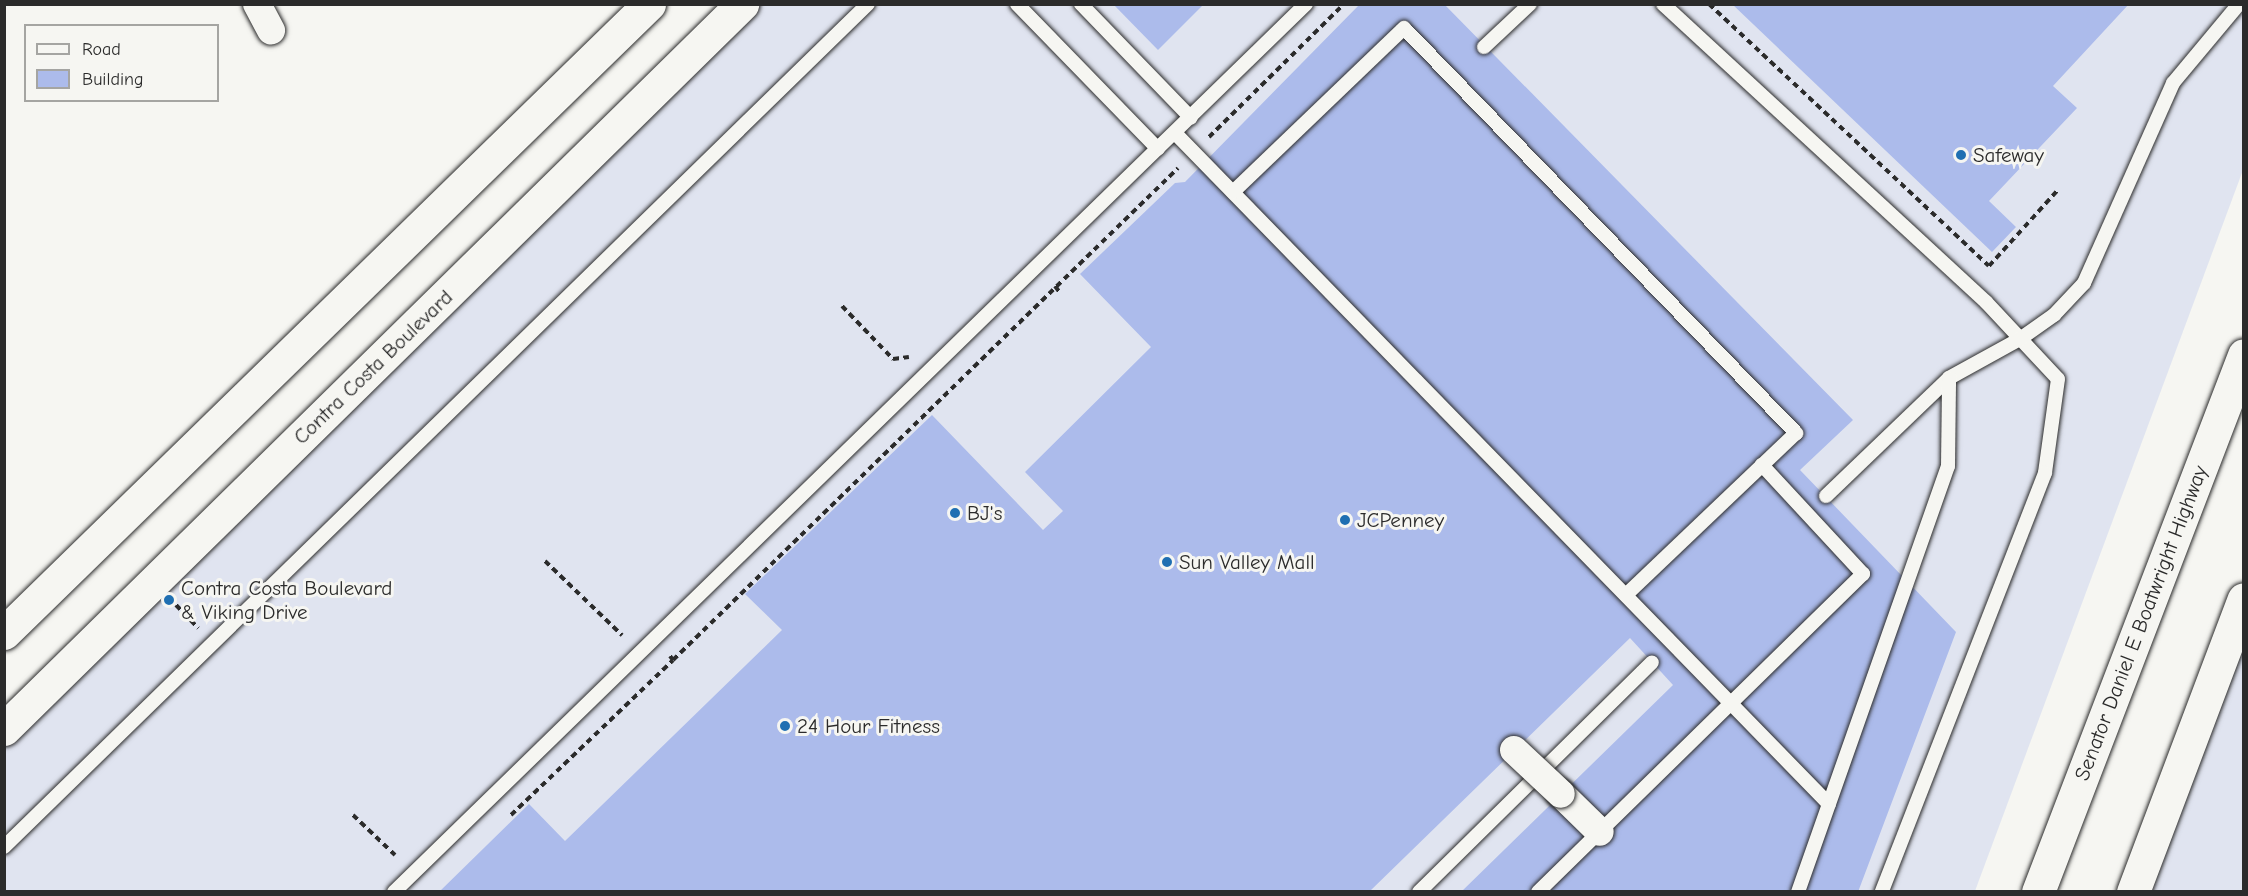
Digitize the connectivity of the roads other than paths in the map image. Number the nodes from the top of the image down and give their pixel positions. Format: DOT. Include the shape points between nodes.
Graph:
graph roads {
  1 [pos="257,4"];
  2 [pos="649,4"];
  3 [pos="742,4"];
  4 [pos="868,4"];
  5 [pos="1017,4"];
  6 [pos="1081,4"];
  7 [pos="1306,4"];
  8 [pos="1530,4"];
  9 [pos="1663,4"];
  10 [pos="2239,4"];
  11 [pos="271,30"];
  12 [pos="1484,47"];
  13 [pos="1191,118"];
  14 [pos="1175,133"];
  15 [pos="1158,149"];
  16 [pos="1233,192"];
  17 [pos="2020,339"];
  18 [pos="2244,355"];
  19 [pos="1949,378"];
  20 [pos="1762,465"];
  21 [pos="1826,496"];
  22 [pos="1626,596"];
  23 [pos="2244,599"];
  24 [pos="4,633"];
  25 [pos="1652,662"];
  26 [pos="1732,705"];
  27 [pos="4,729"];
  28 [pos="1514,750"];
  29 [pos="1829,804"];
  30 [pos="1600,832"];
  31 [pos="4,847"];
  32 [pos="394,891"];
  33 [pos="1419,891"];
  34 [pos="1538,891"];
  35 [pos="1798,891"];
  36 [pos="1882,891"];
  37 [pos="2038,891"];
  38 [pos="2133,891"];
  1 -- 11 [label="street"];
  2 -- 24 [label="main road"];
  3 -- 27 [label="main road, Contra Costa Boulevard"];
  4 -- 31 [label="lane"];
  5 -- 15 [label="lane"];
  6 -- 13 [label="lane"];
  7 -- 13 [label="lane"];
  8 -- 12 [label="lane"];
  9 -- 17 [label="lane"];
  10 -- 17 [label="lane" via="2173,83 2084,283 2054,315"];
  13 -- 14 [label="lane"];
  14 -- 15 [label="lane"];
  14 -- 16 [label="lane"];
  15 -- 32 [label="lane"];
  16 -- 20 [label="lane" via="1404,28 1796,433"];
  16 -- 22 [label="lane"];
  17 -- 19 [label="lane"];
  17 -- 36 [label="lane" via="2058,379 2045,474"];
  18 -- 37 [label="main road, Senator Daniel E Boatwright Highway"];
  19 -- 21 [label="lane"];
  19 -- 29 [label="lane" via="1948,466"];
  20 -- 22 [label="lane"];
  20 -- 26 [label="lane" via="1863,574"];
  22 -- 26 [label="lane"];
  23 -- 38 [label="main road"];
  25 -- 33 [label="lane"];
  26 -- 29 [label="lane"];
  26 -- 30 [label="lane"];
  28 -- 30 [label="street, bridge"];
  29 -- 35 [label="lane"];
  30 -- 34 [label="lane"];
}
